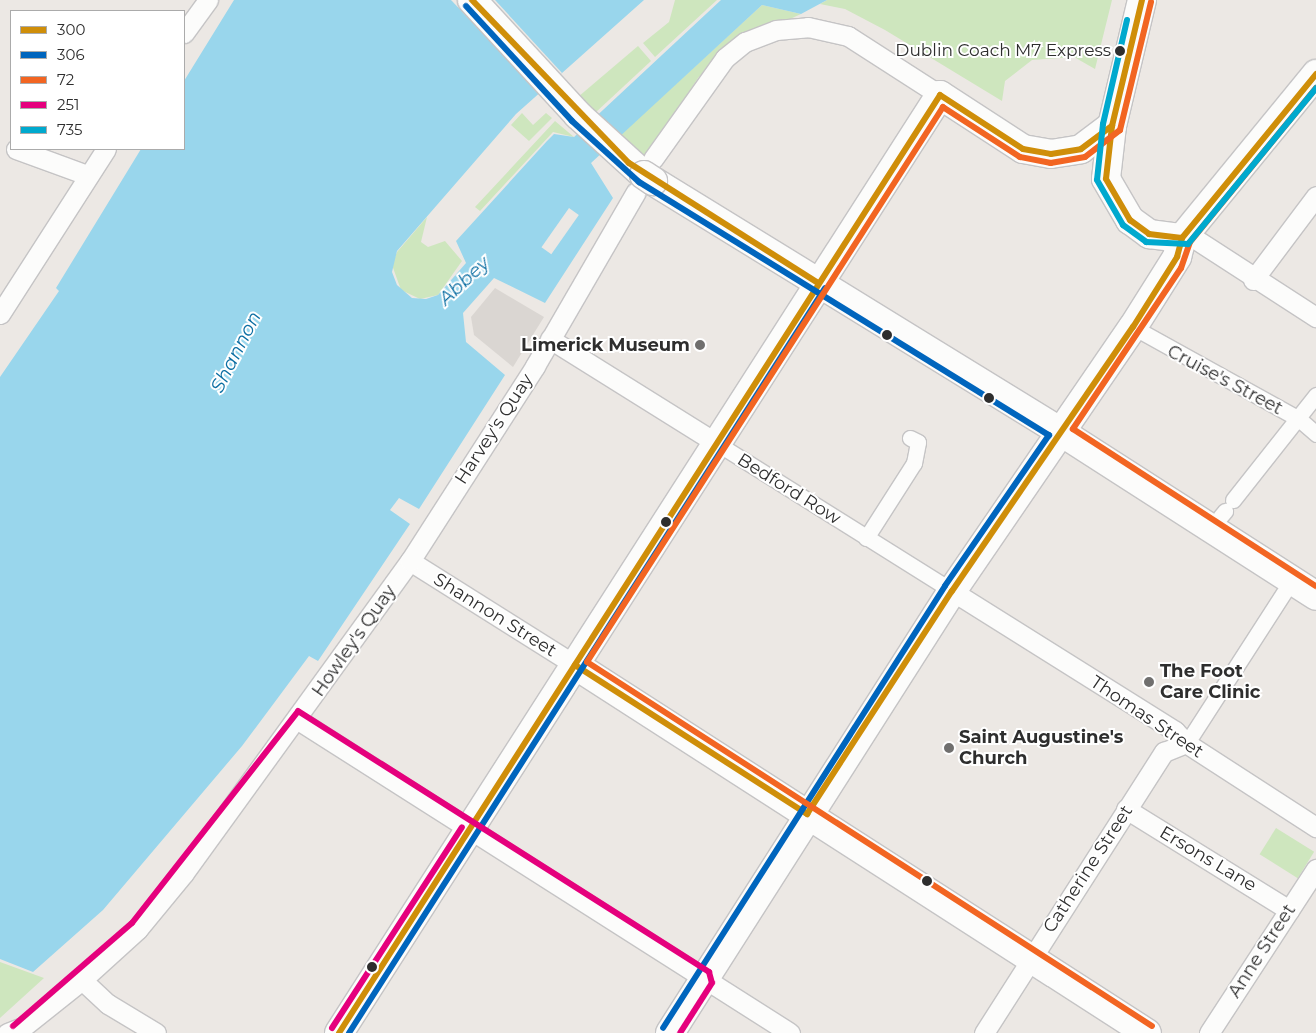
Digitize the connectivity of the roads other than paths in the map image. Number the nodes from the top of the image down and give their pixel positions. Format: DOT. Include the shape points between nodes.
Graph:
graph roads {
  1 [pos="208,0"];
  2 [pos="472,0"];
  3 [pos="1142,0"];
  4 [pos="185,32"];
  5 [pos="1316,74"];
  6 [pos="940,95"];
  7 [pos="1112,126"];
  8 [pos="19,150"];
  9 [pos="105,150"];
  10 [pos="87,175"];
  11 [pos="647,177"];
  12 [pos="1316,196"];
  13 [pos="1184,235"];
  14 [pos="1253,280"];
  15 [pos="818,283"];
  16 [pos="0,314"];
  17 [pos="1316,316"];
  18 [pos="1133,327"];
  19 [pos="550,339"];
  20 [pos="1316,395"];
  21 [pos="1299,419"];
  22 [pos="1061,432"];
  23 [pos="1316,434"];
  24 [pos="910,438"];
  25 [pos="718,444"];
  26 [pos="1226,509"];
  27 [pos="866,538"];
  28 [pos="410,561"];
  29 [pos="952,591"];
  30 [pos="1284,592"];
  31 [pos="1316,596"];
  32 [pos="576,665"];
  33 [pos="298,720"];
  34 [pos="1189,739"];
  35 [pos="1126,809"];
  36 [pos="808,814"];
  37 [pos="1316,827"];
  38 [pos="469,832"];
  39 [pos="1316,869"];
  40 [pos="1289,910"];
  41 [pos="1029,961"];
  42 [pos="704,979"];
  43 [pos="82,980"];
  44 [pos="16,1031"];
  45 [pos="156,1033"];
  46 [pos="339,1033"];
  47 [pos="670,1033"];
  48 [pos="790,1033"];
  49 [pos="984,1033"];
  50 [pos="1147,1033"];
  51 [pos="1209,1033"];
  1 -- 4 [label="street"];
  2 -- 11 [label="main road, bridge" via="578,115"];
  3 -- 7 [label="main road"];
  5 -- 13 [label="main road"];
  6 -- 7 [label="main road" via="1022,149 1051,154 1081,149"];
  6 -- 11 [label="street, Harvey's Quay" via="868,48 834,32 792,27 745,42 708,77"];
  6 -- 15 [label="main road"];
  7 -- 13 [label="main road" via="1106,179 1115,199 1130,220 1149,234"];
  8 -- 10 [label="street"];
  9 -- 10 [label="street"];
  10 -- 16 [label="street"];
  11 -- 15 [label="main road"];
  11 -- 19 [label="street, Harvey's Quay"];
  12 -- 14 [label="street"];
  13 -- 14 [label="street"];
  13 -- 18 [label="main road" via="1177,257"];
  14 -- 17 [label="street"];
  15 -- 22 [label="main road"];
  15 -- 25 [label="main road"];
  18 -- 21 [label="street, Cruise's Street"];
  18 -- 22 [label="main road"];
  19 -- 25 [label="street, Bedford Row"];
  19 -- 28 [label="street, Harvey's Quay"];
  20 -- 21 [label="street"];
  21 -- 23 [label="street, Cruise's Street"];
  21 -- 26 [label="street"];
  22 -- 29 [label="main road"];
  22 -- 31 [label="main road"];
  24 -- 27 [label="street" via="918,442 914,463"];
  25 -- 27 [label="street, Bedford Row"];
  25 -- 32 [label="main road"];
  27 -- 29 [label="street, Bedford Row"];
  28 -- 32 [label="street, Shannon Street"];
  28 -- 33 [label="street, Howley's Quay"];
  29 -- 34 [label="street, Thomas Street"];
  29 -- 36 [label="main road"];
  30 -- 34 [label="street"];
  32 -- 36 [label="main road, Shannon Street"];
  32 -- 38 [label="main road"];
  33 -- 38 [label="street"];
  33 -- 43 [label="street, Howley's Quay" via="138,929"];
  34 -- 35 [label="street, Catherine Street" via="1164,752"];
  34 -- 37 [label="street, Thomas Street"];
  35 -- 40 [label="street, Ersons Lane"];
  35 -- 41 [label="street, Catherine Street"];
  36 -- 41 [label="main road, Shannon Street"];
  36 -- 42 [label="main road"];
  38 -- 42 [label="street"];
  38 -- 46 [label="main road"];
  39 -- 40 [label="street, Anne Street"];
  40 -- 51 [label="street, Anne Street"];
  41 -- 49 [label="street, Catherine Street"];
  41 -- 50 [label="main road, Shannon Street"];
  42 -- 47 [label="main road"];
  42 -- 48 [label="street"];
  43 -- 44 [label="street, Howley's Quay"];
  43 -- 45 [label="street" via="108,1004"];
}
